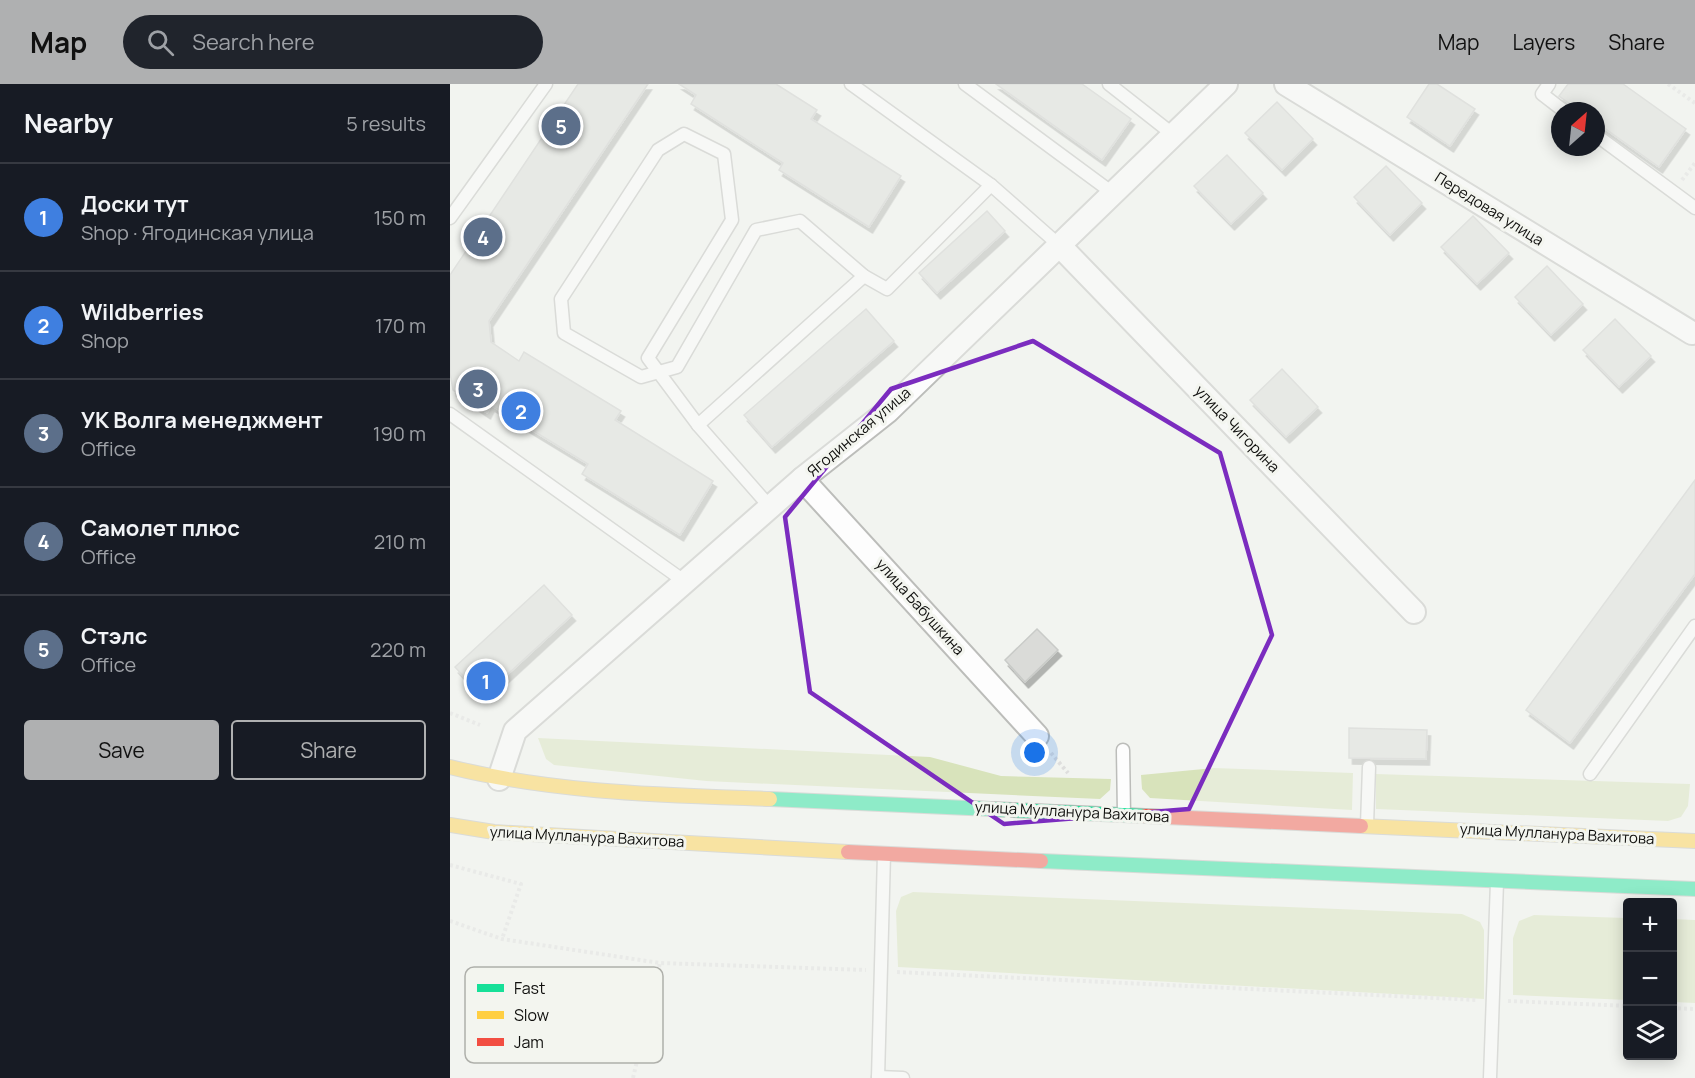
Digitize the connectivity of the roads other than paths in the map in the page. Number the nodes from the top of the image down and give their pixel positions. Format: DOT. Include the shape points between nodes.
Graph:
graph roads {
  1 [pos="546,84"];
  2 [pos="851,84"];
  3 [pos="965,84"];
  4 [pos="1109,84"];
  5 [pos="1226,84"];
  6 [pos="1286,84"];
  7 [pos="1549,84"];
  8 [pos="1552,102"];
  9 [pos="1175,136"];
  10 [pos="1605,142"];
  11 [pos="991,185"];
  12 [pos="1114,194"];
  13 [pos="1695,208"];
  14 [pos="450,218"];
  15 [pos="1059,245"];
  16 [pos="864,276"];
  17 [pos="1692,333"];
  18 [pos="450,414"];
  19 [pos="698,425"];
  20 [pos="802,479"];
  21 [pos="770,507"];
  22 [pos="684,581"];
  23 [pos="1414,612"];
  24 [pos="1695,626"];
  25 [pos="1037,736"];
  26 [pos="1123,750"];
  27 [pos="450,767"];
  28 [pos="1369,767"];
  29 [pos="1590,774"];
  30 [pos="499,779"];
  31 [pos="1124,814"];
  32 [pos="450,825"];
  33 [pos="1367,825"];
  34 [pos="1695,841"];
  35 [pos="884,854"];
  36 [pos="1497,881"];
  37 [pos="1695,889"];
  38 [pos="878,1078"];
  39 [pos="903,1078"];
  40 [pos="1490,1078"];
  1 -- 14 [label="lane"];
  2 -- 11 [label="lane"];
  3 -- 12 [label="lane"];
  4 -- 9 [label="lane"];
  5 -- 9 [label="street, Ягодинская улица"];
  6 -- 17 [label="street, Передовая улица"];
  7 -- 8 [label="lane" via="1542,94"];
  9 -- 12 [label="street, Ягодинская улица"];
  10 -- 13 [label="lane"];
  11 -- 15 [label="lane"];
  11 -- 16 [label="lane" via="887,289"];
  12 -- 15 [label="street, Ягодинская улица"];
  15 -- 20 [label="street, Ягодинская улица" via="888,411"];
  15 -- 23 [label="street, улица Чигорина"];
  16 -- 19 [label="lane"];
  16 -- 19 [label="lane" via="800,221 756,230 677,367 668,370 659,372 650,375 641,377 564,333 561,299 658,150 684,134 724,154 732,220 648,358 654,365 660,373 672,387"];
  18 -- 22 [label="lane"];
  19 -- 21 [label="lane"];
  20 -- 21 [label="street, Ягодинская улица"];
  20 -- 25 [label="street, улица Бабушкина"];
  21 -- 22 [label="street, Ягодинская улица"];
  22 -- 30 [label="street, Ягодинская улица" via="515,730"];
  24 -- 29 [label="lane"];
  26 -- 31 [label="lane"];
  27 -- 30 [label="main road, улица Мулланура Вахитова"];
  28 -- 33 [label="lane"];
  30 -- 31 [label="main road, улица Мулланура Вахитова" via="628,793"];
  31 -- 33 [label="main road, улица Мулланура Вахитова"];
  32 -- 35 [label="main road, улица Мулланура Вахитова" via="494,832"];
  33 -- 34 [label="main road, улица Мулланура Вахитова"];
  35 -- 36 [label="main road, улица Мулланура Вахитова"];
  35 -- 38 [label="lane"];
  36 -- 37 [label="main road, улица Мулланура Вахитова"];
  36 -- 40 [label="lane"];
  38 -- 39 [label="lane"];
}
